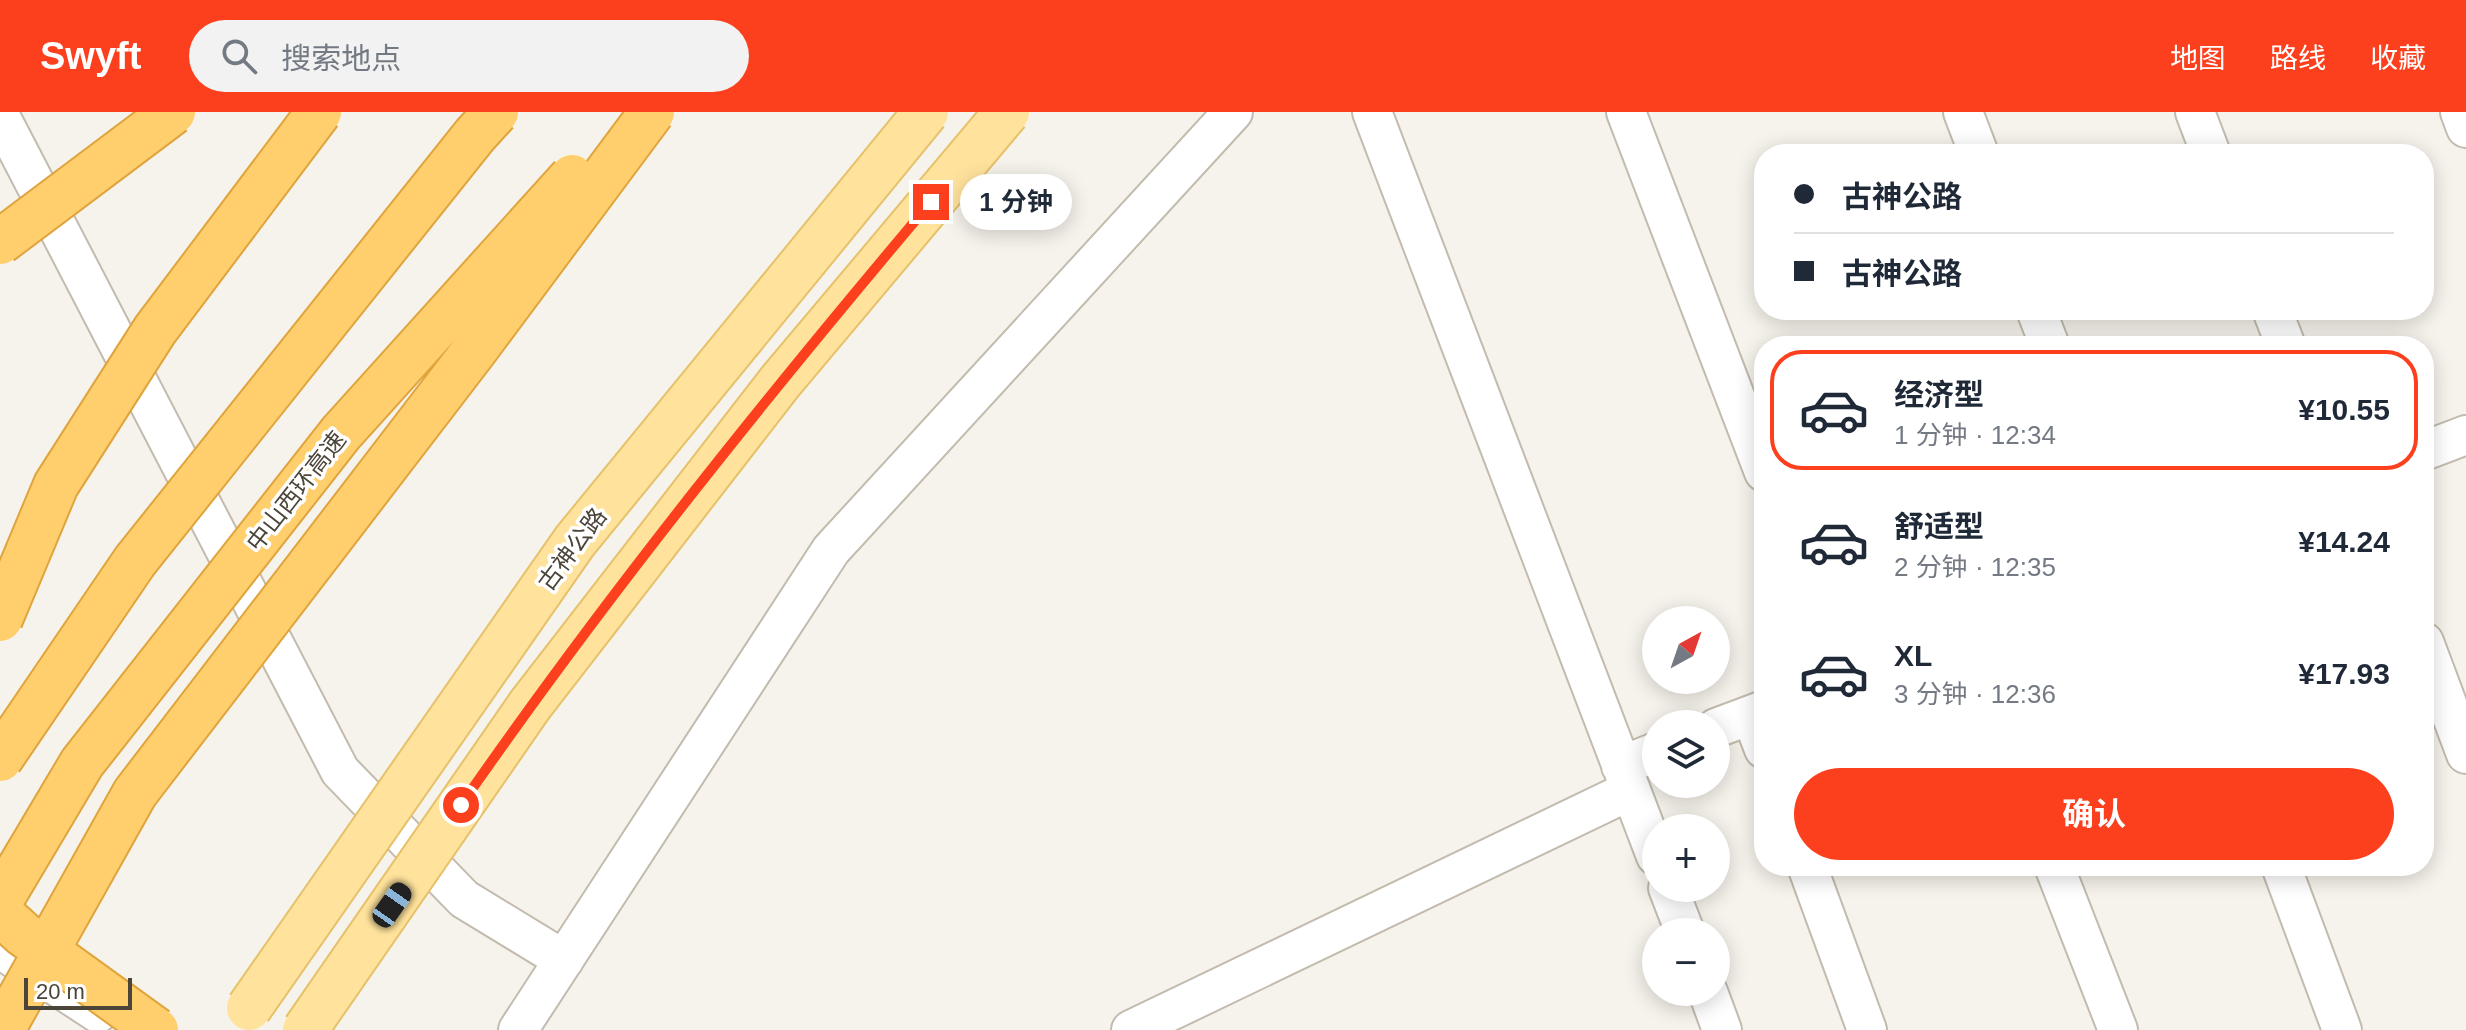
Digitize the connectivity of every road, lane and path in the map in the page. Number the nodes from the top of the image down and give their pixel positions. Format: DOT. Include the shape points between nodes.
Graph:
graph roads {
  1 [pos="173,112"];
  2 [pos="319,112"];
  3 [pos="496,112"];
  4 [pos="631,112"];
  5 [pos="652,112"];
  6 [pos="926,112"];
  7 [pos="1007,112"];
  8 [pos="1233,112"];
  9 [pos="1372,112"];
  10 [pos="1626,112"];
  11 [pos="1963,112"];
  12 [pos="2195,112"];
  13 [pos="2460,112"];
  14 [pos="0,116"];
  15 [pos="2466,128"];
  16 [pos="1975,144"];
  17 [pos="2207,144"];
  18 [pos="0,242"];
  19 [pos="2466,435"];
  20 [pos="1754,446"];
  21 [pos="2434,447"];
  22 [pos="0,619"];
  23 [pos="2434,669"];
  24 [pos="1754,725"];
  25 [pos="1730,727"];
  26 [pos="2466,754"];
  27 [pos="0,759"];
  28 [pos="1636,769"];
  29 [pos="1646,814"];
  30 [pos="1811,876"];
  31 [pos="2058,876"];
  32 [pos="2285,876"];
  33 [pos="0,901"];
  34 [pos="0,913"];
  35 [pos="0,949"];
  36 [pos="564,960"];
  37 [pos="1713,1006"];
  38 [pos="249,1008"];
  39 [pos="2,1030"];
  40 [pos="125,1030"];
  41 [pos="156,1030"];
  42 [pos="305,1030"];
  43 [pos="518,1030"];
  44 [pos="1131,1030"];
  45 [pos="1722,1030"];
  46 [pos="1867,1030"];
  47 [pos="2118,1030"];
  48 [pos="2342,1030"];
  1 -- 18 [label="highway, bridge"];
  2 -- 22 [label="highway, bridge" via="155,330 56,485"];
  3 -- 27 [label="highway, bridge" via="135,561"];
  4 -- 33 [label="highway, 中山西环高速, bridge" via="341,433 82,763"];
  5 -- 39 [label="highway, bridge" via="135,793"];
  6 -- 38 [label="main road, 古神公路, bridge" via="575,541"];
  7 -- 42 [label="main road, bridge" via="780,382 530,705"];
  8 -- 36 [label="street" via="831,550"];
  9 -- 28 [label="street"];
  10 -- 20 [label="street"];
  11 -- 16 [label="street"];
  12 -- 17 [label="street"];
  13 -- 15 [label="street"];
  14 -- 36 [label="street" via="340,771 464,899"];
  19 -- 21 [label="street"];
  23 -- 26 [label="street"];
  24 -- 25 [label="street"];
  28 -- 29 [label="street"];
  28 -- 44 [label="street"];
  30 -- 46 [label="street"];
  31 -- 47 [label="street"];
  32 -- 48 [label="street"];
  34 -- 41 [label="highway, bridge"];
  35 -- 40 [label="street"];
  36 -- 43 [label="street"];
  37 -- 45 [label="street"];
}
